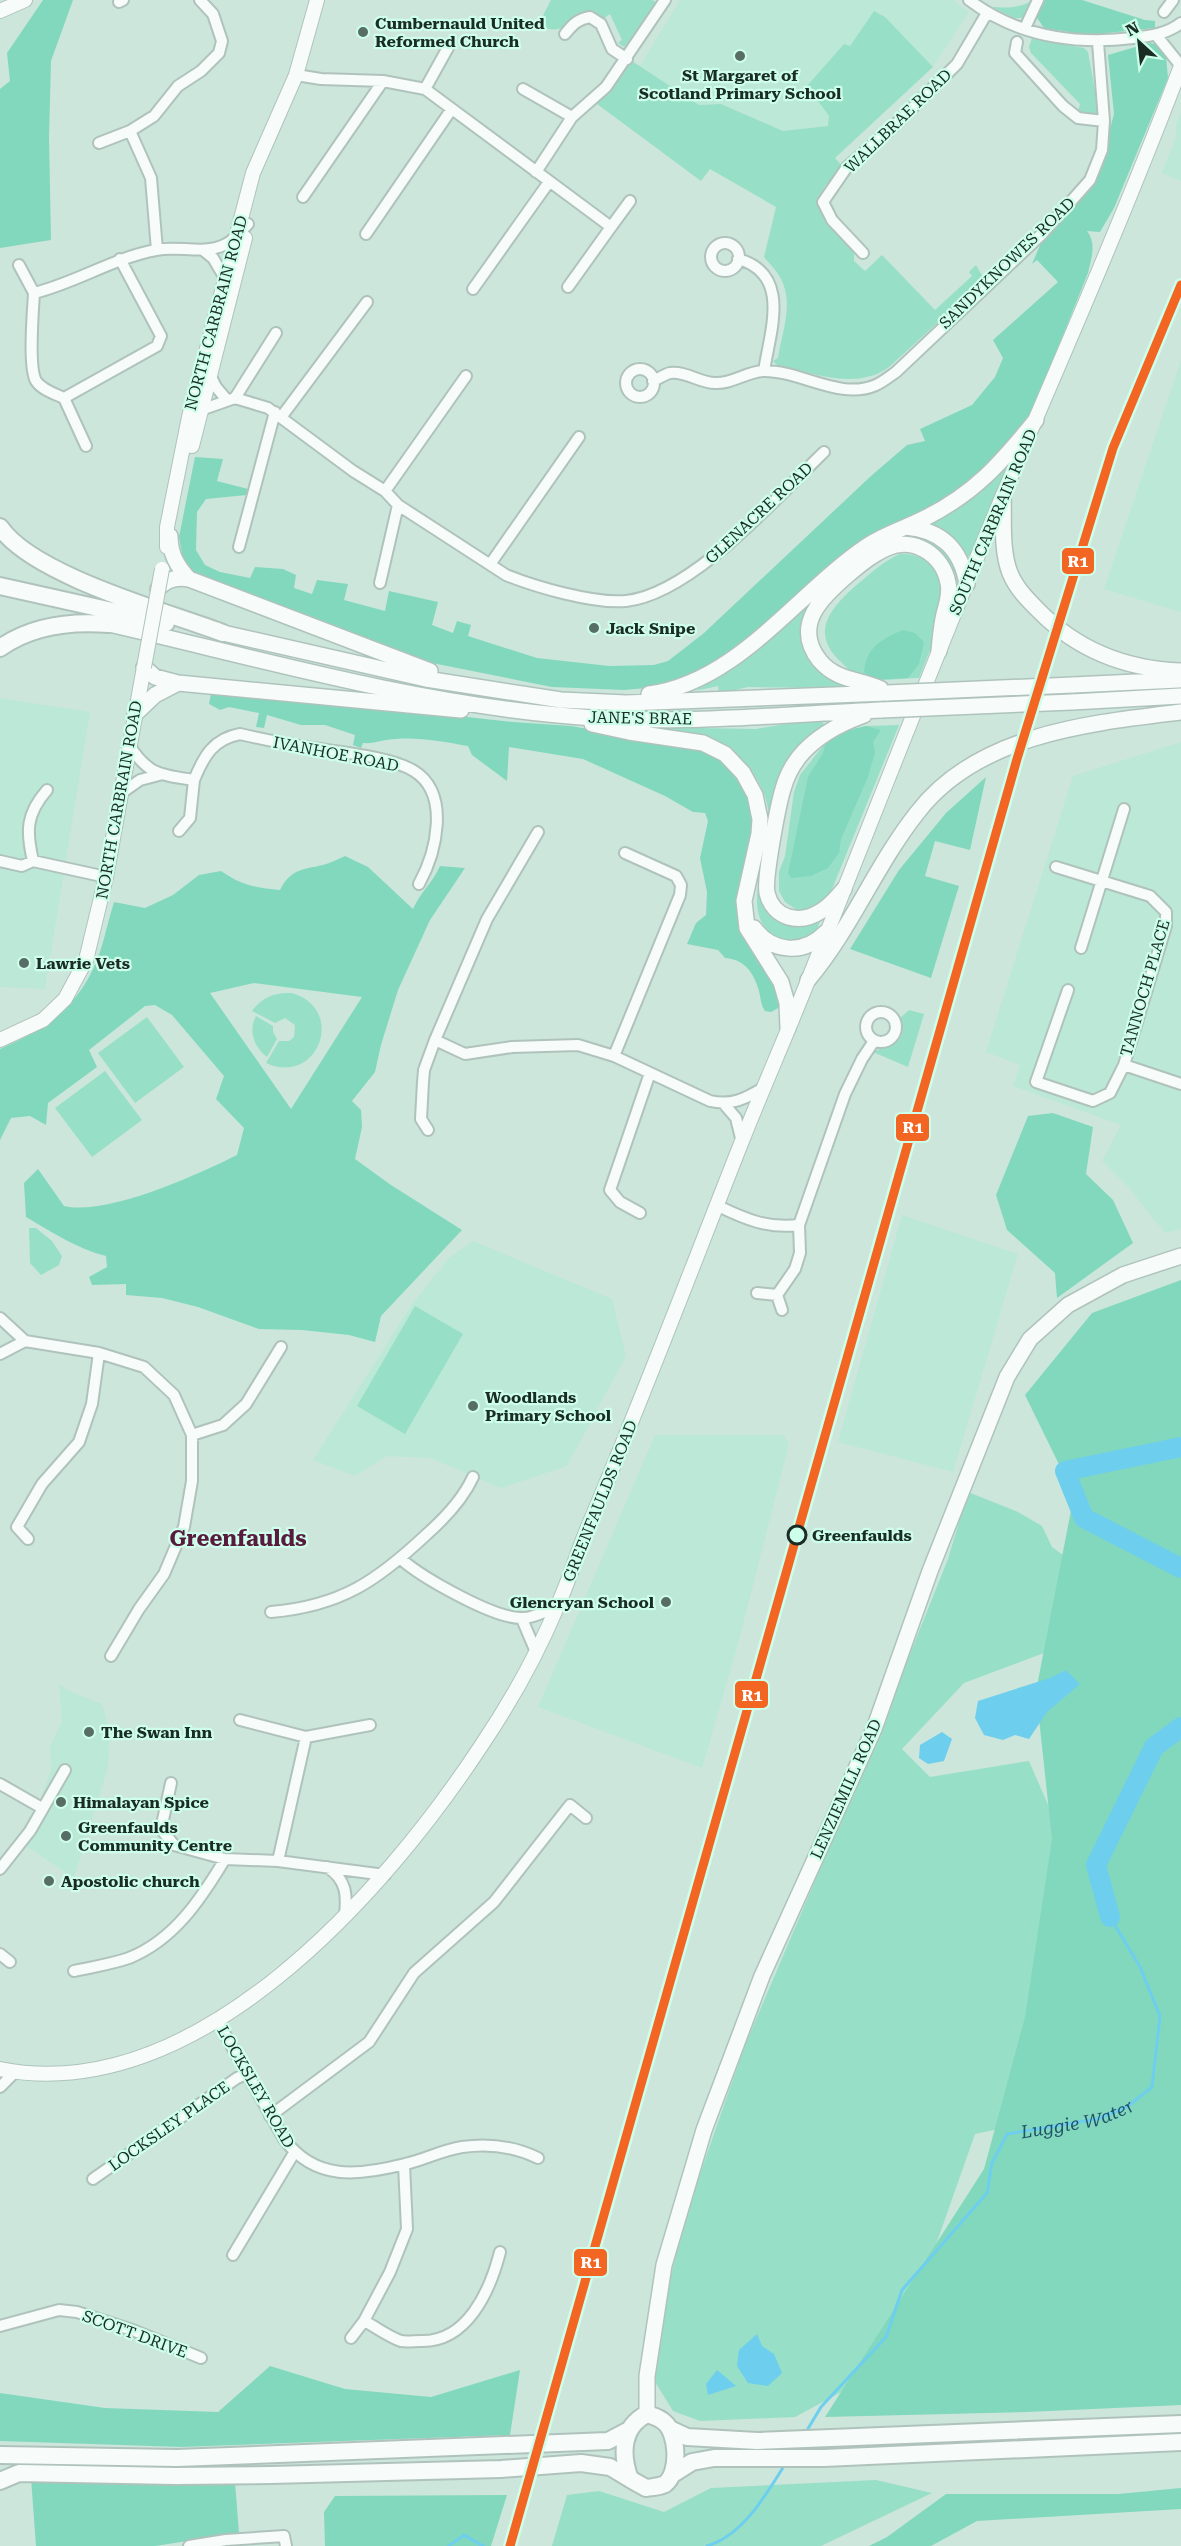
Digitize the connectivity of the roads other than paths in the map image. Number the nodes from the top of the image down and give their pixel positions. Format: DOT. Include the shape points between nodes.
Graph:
graph roads {
  1 [pos="25,0"];
  2 [pos="200,0"];
  3 [pos="317,0"];
  4 [pos="665,0"];
  5 [pos="969,0"];
  6 [pos="1038,0"];
  7 [pos="1173,0"];
  8 [pos="0,11"];
  9 [pos="1164,12"];
  10 [pos="987,14"];
  11 [pos="1181,23"];
  12 [pos="1025,28"];
  13 [pos="565,34"];
  14 [pos="1156,35"];
  15 [pos="1017,42"];
  16 [pos="1098,42"];
  17 [pos="450,44"];
  18 [pos="627,59"];
  19 [pos="1181,66"];
  20 [pos="296,75"];
  21 [pos="383,81"];
  22 [pos="425,88"];
  23 [pos="523,89"];
  24 [pos="452,110"];
  25 [pos="277,117"];
  26 [pos="572,117"];
  27 [pos="1104,121"];
  28 [pos="130,131"];
  29 [pos="99,143"];
  30 [pos="536,172"];
  31 [pos="549,182"];
  32 [pos="303,197"];
  33 [pos="630,201"];
  34 [pos="248,224"];
  35 [pos="611,227"];
  36 [pos="366,234"];
  37 [pos="235,238"];
  38 [pos="157,250"];
  39 [pos="203,250"];
  40 [pos="863,253"];
  41 [pos="120,259"];
  42 [pos="738,259"];
  43 [pos="19,265"];
  44 [pos="224,277"];
  45 [pos="568,287"];
  46 [pos="473,289"];
  47 [pos="231,291"];
  48 [pos="34,292"];
  49 [pos="367,302"];
  50 [pos="276,333"];
  51 [pos="202,359"];
  52 [pos="765,371"];
  53 [pos="209,374"];
  54 [pos="466,376"];
  55 [pos="653,381"];
  56 [pos="64,398"];
  57 [pos="231,399"];
  58 [pos="195,413"];
  59 [pos="278,414"];
  60 [pos="1036,420"];
  61 [pos="579,437"];
  62 [pos="86,446"];
  63 [pos="824,452"];
  64 [pos="385,491"];
  65 [pos="1003,496"];
  66 [pos="398,505"];
  67 [pos="0,526"];
  68 [pos="906,527"];
  69 [pos="169,543"];
  70 [pos="239,547"];
  71 [pos="491,563"];
  72 [pos="175,575"];
  73 [pos="380,583"];
  74 [pos="967,584"];
  75 [pos="0,586"];
  76 [pos="158,589"];
  77 [pos="0,596"];
  78 [pos="109,624"];
  79 [pos="223,633"];
  80 [pos="0,648"];
  81 [pos="939,651"];
  82 [pos="144,667"];
  83 [pos="1181,670"];
  84 [pos="1181,680"];
  85 [pos="178,683"];
  86 [pos="475,688"];
  87 [pos="887,693"];
  88 [pos="1181,696"];
  89 [pos="595,701"];
  90 [pos="492,708"];
  91 [pos="881,710"];
  92 [pos="1181,711"];
  93 [pos="135,714"];
  94 [pos="561,716"];
  95 [pos="129,745"];
  96 [pos="159,775"];
  97 [pos="194,780"];
  98 [pos="47,790"];
  99 [pos="120,794"];
  100 [pos="1124,809"];
  101 [pos="179,831"];
  102 [pos="538,832"];
  103 [pos="625,853"];
  104 [pos="0,861"];
  105 [pos="33,861"];
  106 [pos="1056,867"];
  107 [pos="106,877"];
  108 [pos="1102,881"];
  109 [pos="418,884"];
  110 [pos="844,889"];
  111 [pos="746,920"];
  112 [pos="825,933"];
  113 [pos="1081,948"];
  114 [pos="808,980"];
  115 [pos="1068,990"];
  116 [pos="29,1027"];
  117 [pos="788,1028"];
  118 [pos="0,1029"];
  119 [pos="0,1040"];
  120 [pos="435,1040"];
  121 [pos="874,1041"];
  122 [pos="614,1056"];
  123 [pos="1124,1065"];
  124 [pos="650,1072"];
  125 [pos="1181,1084"];
  126 [pos="764,1088"];
  127 [pos="724,1104"];
  128 [pos="428,1130"];
  129 [pos="742,1142"];
  130 [pos="718,1206"];
  131 [pos="640,1213"];
  132 [pos="799,1225"];
  133 [pos="1181,1256"];
  134 [pos="757,1293"];
  135 [pos="777,1295"];
  136 [pos="782,1311"];
  137 [pos="0,1318"];
  138 [pos="25,1341"];
  139 [pos="281,1347"];
  140 [pos="99,1353"];
  141 [pos="0,1354"];
  142 [pos="192,1435"];
  143 [pos="473,1477"];
  144 [pos="28,1539"];
  145 [pos="401,1559"];
  146 [pos="558,1606"];
  147 [pos="271,1612"];
  148 [pos="522,1619"];
  149 [pos="536,1652"];
  150 [pos="111,1656"];
  151 [pos="240,1720"];
  152 [pos="370,1725"];
  153 [pos="306,1737"];
  154 [pos="65,1770"];
  155 [pos="171,1783"];
  156 [pos="0,1784"];
  157 [pos="42,1808"];
  158 [pos="586,1818"];
  159 [pos="225,1859"];
  160 [pos="278,1861"];
  161 [pos="327,1867"];
  162 [pos="0,1869"];
  163 [pos="385,1875"];
  164 [pos="345,1917"];
  165 [pos="0,1954"];
  166 [pos="10,1962"];
  167 [pos="74,1971"];
  168 [pos="217,2020"];
  169 [pos="0,2069"];
  170 [pos="15,2072"];
  171 [pos="246,2074"];
  172 [pos="0,2087"];
  173 [pos="270,2116"];
  174 [pos="294,2153"];
  175 [pos="538,2158"];
  176 [pos="404,2164"];
  177 [pos="93,2179"];
  178 [pos="500,2252"];
  179 [pos="233,2255"];
  180 [pos="364,2321"];
  181 [pos="0,2326"];
  182 [pos="351,2338"];
  183 [pos="201,2358"];
  184 [pos="647,2414"];
  185 [pos="1181,2424"];
  186 [pos="670,2429"];
  187 [pos="627,2431"];
  188 [pos="1181,2442"];
  189 [pos="0,2455"];
  190 [pos="673,2474"];
  191 [pos="630,2479"];
  192 [pos="0,2481"];
  193 [pos="285,2541"];
  194 [pos="189,2546"];
  1 -- 8 [label="street"];
  2 -- 28 [label="street" via="213,14 222,41 219,53 178,86 154,116"];
  3 -- 20 [label="street, NORTH CARBRAIN ROAD"];
  4 -- 18 [label="street"];
  5 -- 10 [label="street"];
  6 -- 12 [label="street"];
  7 -- 9 [label="street"];
  10 -- 12 [label="street"];
  10 -- 40 [label="street, WALLBRAE ROAD" via="957,64 847,167 823,202 832,220"];
  11 -- 14 [label="street"];
  12 -- 16 [label="street" via="1064,40"];
  13 -- 18 [label="street" via="573,23 591,17 601,24 612,50"];
  14 -- 16 [label="street"];
  14 -- 19 [label="street"];
  15 -- 27 [label="street" via="1015,53 1063,106 1078,118"];
  16 -- 27 [label="street, SANDYKNOWES ROAD"];
  17 -- 22 [label="street"];
  18 -- 26 [label="street" via="606,87"];
  19 -- 60 [label="street, SOUTH CARBRAIN ROAD"];
  20 -- 21 [label="street"];
  20 -- 25 [label="street, NORTH CARBRAIN ROAD"];
  21 -- 22 [label="street"];
  21 -- 32 [label="street"];
  22 -- 24 [label="street"];
  23 -- 26 [label="street"];
  24 -- 30 [label="street"];
  24 -- 36 [label="street"];
  25 -- 34 [label="street, NORTH CARBRAIN ROAD"];
  25 -- 37 [label="street, NORTH CARBRAIN ROAD" via="253,173"];
  26 -- 30 [label="street"];
  27 -- 52 [label="street, SANDYKNOWES ROAD" via="1102,150 1090,180 1043,233 896,372 876,385 854,389"];
  28 -- 29 [label="street"];
  28 -- 38 [label="street" via="151,178"];
  30 -- 31 [label="street"];
  31 -- 35 [label="street"];
  31 -- 46 [label="street"];
  33 -- 35 [label="street"];
  34 -- 37 [label="street"];
  34 -- 47 [label="street, NORTH CARBRAIN ROAD"];
  35 -- 45 [label="street"];
  37 -- 39 [label="street" via="225,245"];
  37 -- 44 [label="street, NORTH CARBRAIN ROAD"];
  38 -- 39 [label="street"];
  38 -- 41 [label="street"];
  39 -- 44 [label="street"];
  41 -- 48 [label="street" via="57,287"];
  41 -- 56 [label="street" via="161,336 157,346"];
  42 -- 52 [label="street" via="749,262 766,276 775,297"];
  43 -- 48 [label="street"];
  44 -- 47 [label="street"];
  44 -- 51 [label="street, NORTH CARBRAIN ROAD"];
  47 -- 53 [label="street, NORTH CARBRAIN ROAD"];
  48 -- 56 [label="street" via="32,370 37,382"];
  49 -- 59 [label="street"];
  50 -- 57 [label="street"];
  51 -- 53 [label="street"];
  51 -- 58 [label="street, NORTH CARBRAIN ROAD"];
  52 -- 55 [label="street" via="724,384 670,373"];
  53 -- 57 [label="street" via="216,387"];
  53 -- 58 [label="street, NORTH CARBRAIN ROAD"];
  54 -- 64 [label="street"];
  56 -- 62 [label="street"];
  57 -- 58 [label="street"];
  57 -- 59 [label="street, GLENACRE ROAD" via="256,402"];
  58 -- 69 [label="street, NORTH CARBRAIN ROAD"];
  59 -- 64 [label="street, GLENACRE ROAD"];
  59 -- 70 [label="street"];
  60 -- 65 [label="street, SOUTH CARBRAIN ROAD"];
  60 -- 68 [label="main road" via="976,486"];
  61 -- 71 [label="street"];
  63 -- 71 [label="street, GLENACRE ROAD" via="704,565 653,594 627,601 600,600 523,582"];
  64 -- 66 [label="street, GLENACRE ROAD"];
  65 -- 74 [label="street, SOUTH CARBRAIN ROAD"];
  65 -- 83 [label="main road" via="1008,566 1026,598 1075,641 1106,657 1135,666"];
  66 -- 71 [label="street, GLENACRE ROAD"];
  66 -- 73 [label="street"];
  67 -- 79 [label="main road" via="16,545 55,569"];
  68 -- 74 [label="main road" via="938,535 952,546"];
  68 -- 89 [label="main road" via="867,545 737,655 705,676 675,689"];
  69 -- 72 [label="street, NORTH CARBRAIN ROAD"];
  69 -- 72 [label="main road" via="181,571"];
  72 -- 76 [label="main road"];
  72 -- 86 [label="main road"];
  74 -- 81 [label="street, SOUTH CARBRAIN ROAD"];
  75 -- 79 [label="main road"];
  76 -- 82 [label="street, NORTH CARBRAIN ROAD, bridge"];
  77 -- 78 [label="main road"];
  78 -- 80 [label="main road" via="83,622 47,627 23,634"];
  78 -- 90 [label="main road, JANE'S BRAE"];
  79 -- 86 [label="main road, JANE'S BRAE"];
  81 -- 87 [label="main road" via="949,590 935,557 919,547 897,545 861,563 821,599 811,618 810,636 816,655 832,672"];
  81 -- 110 [label="street, SOUTH CARBRAIN ROAD"];
  82 -- 85 [label="main road" via="155,677"];
  82 -- 93 [label="street, NORTH CARBRAIN ROAD"];
  84 -- 87 [label="main road, JANE'S BRAE, bridge"];
  85 -- 90 [label="main road" via="440,709"];
  85 -- 93 [label="main road" via="155,695"];
  86 -- 89 [label="main road, JANE'S BRAE"];
  87 -- 89 [label="main road, JANE'S BRAE"];
  88 -- 91 [label="main road, JANE'S BRAE, bridge"];
  90 -- 94 [label="main road, JANE'S BRAE"];
  91 -- 94 [label="main road, JANE'S BRAE" via="653,721"];
  91 -- 110 [label="main road" via="845,723 813,742 799,757 783,790 766,882 770,901 782,915 801,920 821,912"];
  92 -- 114 [label="main road" via="1060,731 1016,744 950,780 916,813 834,946"];
  93 -- 95 [label="street, NORTH CARBRAIN ROAD"];
  94 -- 111 [label="main road" via="610,729 703,743 735,762 750,784 760,819 744,901"];
  95 -- 96 [label="street" via="143,764"];
  95 -- 99 [label="street, NORTH CARBRAIN ROAD"];
  96 -- 97 [label="street"];
  96 -- 99 [label="street" via="140,780"];
  97 -- 101 [label="street, IVANHOE ROAD" via="190,818"];
  97 -- 109 [label="street, IVANHOE ROAD" via="212,747 227,736 240,734 362,756 413,771 429,786 435,816 432,856"];
  98 -- 105 [label="street" via="34,805 27,838"];
  99 -- 107 [label="street, NORTH CARBRAIN ROAD"];
  100 -- 108 [label="street"];
  102 -- 120 [label="street" via="487,919"];
  103 -- 122 [label="street" via="676,876 681,885"];
  104 -- 105 [label="street" via="22,866"];
  105 -- 107 [label="street"];
  106 -- 108 [label="street, TANNOCH PLACE"];
  107 -- 116 [label="street, NORTH CARBRAIN ROAD" via="86,960 65,999 43,1020"];
  108 -- 113 [label="street"];
  108 -- 123 [label="street, TANNOCH PLACE" via="1150,896 1166,912 1166,926"];
  110 -- 112 [label="street, SOUTH CARBRAIN ROAD"];
  111 -- 112 [label="main road" via="762,939 783,948 812,944"];
  111 -- 117 [label="main road" via="750,936 785,992"];
  112 -- 114 [label="street, SOUTH CARBRAIN ROAD"];
  114 -- 117 [label="street, GREENFAULDS ROAD"];
  115 -- 123 [label="street" via="1036,1082 1093,1101 1110,1093"];
  116 -- 118 [label="street"];
  116 -- 119 [label="street, NORTH CARBRAIN ROAD"];
  117 -- 126 [label="street, GREENFAULDS ROAD"];
  120 -- 122 [label="street" via="465,1054 512,1047 578,1045"];
  120 -- 128 [label="street" via="424,1070 421,1119"];
  121 -- 132 [label="street" via="846,1094"];
  122 -- 124 [label="street"];
  123 -- 125 [label="street"];
  124 -- 127 [label="street"];
  124 -- 131 [label="street" via="610,1190 620,1202"];
  126 -- 127 [label="street"];
  126 -- 129 [label="street, GREENFAULDS ROAD"];
  127 -- 129 [label="street" via="736,1118"];
  129 -- 130 [label="street, GREENFAULDS ROAD"];
  130 -- 132 [label="street" via="749,1221 780,1227"];
  130 -- 146 [label="street, GREENFAULDS ROAD"];
  132 -- 135 [label="street" via="800,1253 795,1269"];
  133 -- 184 [label="main road, LENZIEMILL ROAD" via="1123,1275 1068,1305 1030,1339 1007,1377 934,1561 874,1729 762,1976 704,2130 664,2265 647,2376"];
  134 -- 135 [label="street"];
  135 -- 136 [label="street"];
  137 -- 138 [label="street"];
  138 -- 140 [label="street"];
  138 -- 141 [label="street"];
  139 -- 142 [label="street" via="246,1404 223,1425"];
  140 -- 142 [label="street" via="144,1367 174,1395"];
  140 -- 144 [label="street" via="92,1404 79,1442 42,1484 17,1527"];
  142 -- 150 [label="street" via="192,1481 184,1527 164,1574"];
  143 -- 145 [label="street" via="447,1516"];
  145 -- 147 [label="street" via="346,1595 294,1610"];
  145 -- 148 [label="street" via="432,1583"];
  146 -- 148 [label="street"];
  146 -- 149 [label="street, GREENFAULDS ROAD"];
  148 -- 149 [label="street"];
  149 -- 163 [label="street, GREENFAULDS ROAD" via="485,1741 442,1804"];
  151 -- 153 [label="street"];
  152 -- 153 [label="street"];
  153 -- 160 [label="street"];
  154 -- 157 [label="street"];
  155 -- 159 [label="street" via="161,1829 174,1845"];
  156 -- 157 [label="street"];
  157 -- 162 [label="street" via="30,1831"];
  158 -- 173 [label="street" via="570,1805 494,1902 414,1973 369,2042"];
  159 -- 160 [label="street"];
  159 -- 167 [label="street" via="200,1900 168,1935 129,1958"];
  160 -- 161 [label="street"];
  161 -- 163 [label="street"];
  161 -- 164 [label="street" via="346,1890"];
  163 -- 164 [label="street, GREENFAULDS ROAD"];
  164 -- 168 [label="street, GREENFAULDS ROAD" via="269,1986"];
  165 -- 166 [label="street"];
  168 -- 170 [label="street, GREENFAULDS ROAD" via="159,2049 104,2067 57,2074"];
  168 -- 171 [label="street, LOCKSLEY ROAD"];
  169 -- 170 [label="street, GREENFAULDS ROAD"];
  170 -- 172 [label="street"];
  171 -- 173 [label="street, LOCKSLEY ROAD"];
  171 -- 177 [label="street, LOCKSLEY PLACE"];
  173 -- 174 [label="street, LOCKSLEY ROAD"];
  174 -- 176 [label="street, LOCKSLEY ROAD" via="330,2172 360,2172"];
  174 -- 179 [label="street"];
  175 -- 176 [label="street, LOCKSLEY ROAD" via="492,2144 460,2147"];
  176 -- 180 [label="street" via="407,2229"];
  178 -- 180 [label="street" via="477,2308 450,2336 425,2342 402,2341"];
  180 -- 182 [label="street"];
  181 -- 183 [label="street, SCOTT DRIVE" via="59,2310 77,2312"];
  184 -- 186 [label="main road"];
  184 -- 187 [label="main road"];
  185 -- 186 [label="main road" via="757,2441 687,2437"];
  186 -- 190 [label="main road"];
  187 -- 189 [label="main road" via="608,2441 177,2458"];
  187 -- 191 [label="main road"];
  188 -- 190 [label="main road" via="824,2458 714,2458 692,2462"];
  190 -- 191 [label="main road" via="665,2484 656,2487 646,2488"];
  191 -- 192 [label="main road" via="610,2467 581,2463 501,2469 175,2476 19,2473"];
  193 -- 194 [label="street" via="226,2540"];
}
